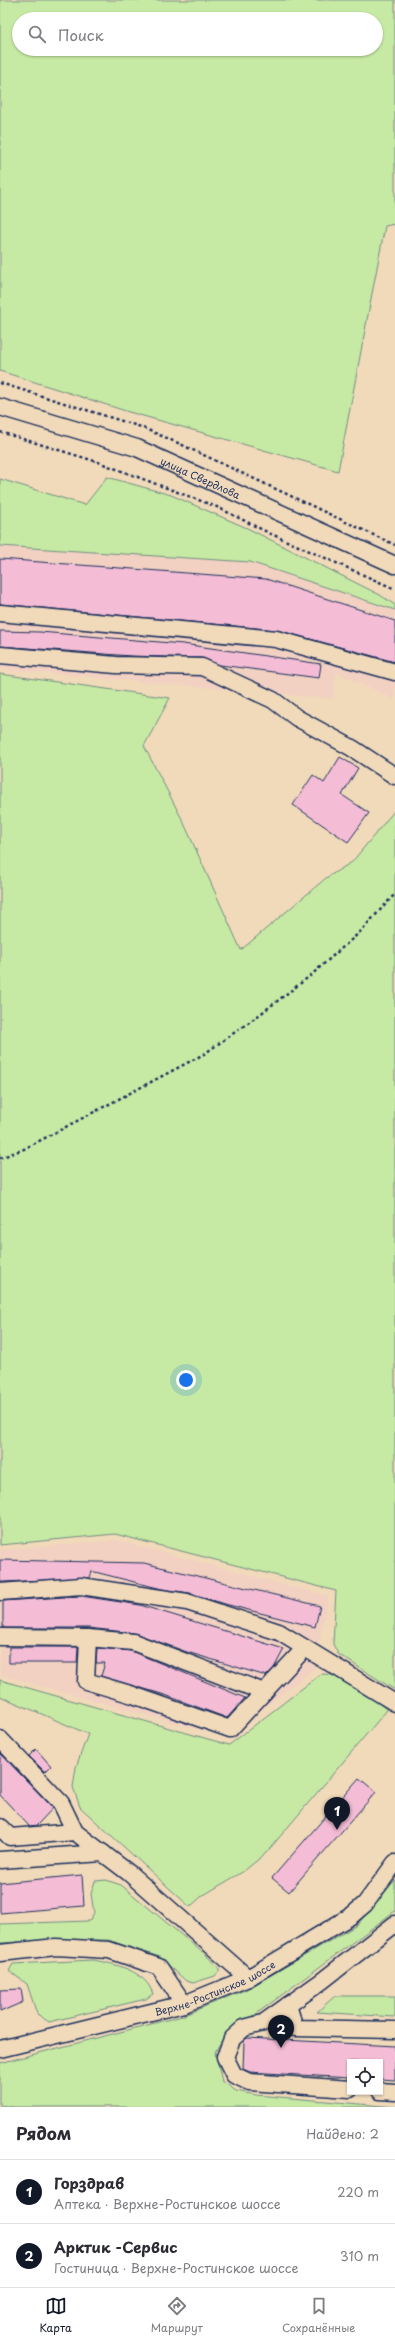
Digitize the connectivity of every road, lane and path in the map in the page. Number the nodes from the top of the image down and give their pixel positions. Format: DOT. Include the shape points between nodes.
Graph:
graph roads {
  1 [pos="0,383"];
  2 [pos="0,407"];
  3 [pos="0,432"];
  4 [pos="395,545"];
  5 [pos="395,565"];
  6 [pos="395,589"];
  7 [pos="0,613"];
  8 [pos="0,655"];
  9 [pos="395,672"];
  10 [pos="395,776"];
  11 [pos="395,894"];
  12 [pos="0,1158"];
  13 [pos="0,1592"];
  14 [pos="0,1637"];
  15 [pos="88,1638"];
  16 [pos="305,1648"];
  17 [pos="264,1692"];
  18 [pos="395,1703"];
  19 [pos="0,1739"];
  20 [pos="0,1827"];
  21 [pos="75,1832"];
  22 [pos="103,1853"];
  23 [pos="0,1860"];
  24 [pos="395,1863"];
  25 [pos="395,1924"];
  26 [pos="0,1953"];
  27 [pos="248,1978"];
  28 [pos="184,2004"];
  29 [pos="288,2005"];
  30 [pos="395,2030"];
  31 [pos="0,2049"];
  32 [pos="347,2089"];
  33 [pos="383,2091"];
  34 [pos="395,2092"];
  1 -- 4 [label="path" via="141,428 178,443"];
  2 -- 5 [label="street, улица Свердлова" via="137,448"];
  3 -- 6 [label="path" via="98,462 216,507"];
  7 -- 9 [label="street" via="276,639"];
  8 -- 10 [label="street" via="116,665 202,668 273,700 297,718 352,748"];
  11 -- 12 [label="path" via="359,933 310,976 204,1054 24,1150"];
  13 -- 16 [label="street" via="81,1586 187,1602 279,1632"];
  14 -- 15 [label="street"];
  15 -- 17 [label="street" via="133,1642"];
  15 -- 17 [label="street" via="86,1681 230,1729"];
  16 -- 17 [label="street"];
  16 -- 18 [label="street"];
  19 -- 21 [label="street" via="61,1803"];
  20 -- 21 [label="street" via="10,1837"];
  21 -- 22 [label="street"];
  22 -- 23 [label="street"];
  22 -- 27 [label="street"];
  24 -- 27 [label="street, Верхне-Ростинское шоссе" via="365,1904 351,1916"];
  25 -- 29 [label="street"];
  26 -- 28 [label="street" via="56,1947 109,1950 159,1967"];
  27 -- 28 [label="street, Верхне-Ростинское шоссе"];
  28 -- 31 [label="street, Верхне-Ростинское шоссе"];
  29 -- 30 [label="street" via="295,2028"];
  29 -- 32 [label="street" via="263,2023 244,2028 232,2039 226,2057 234,2075 249,2082"];
  33 -- 34 [label="street"];
}
